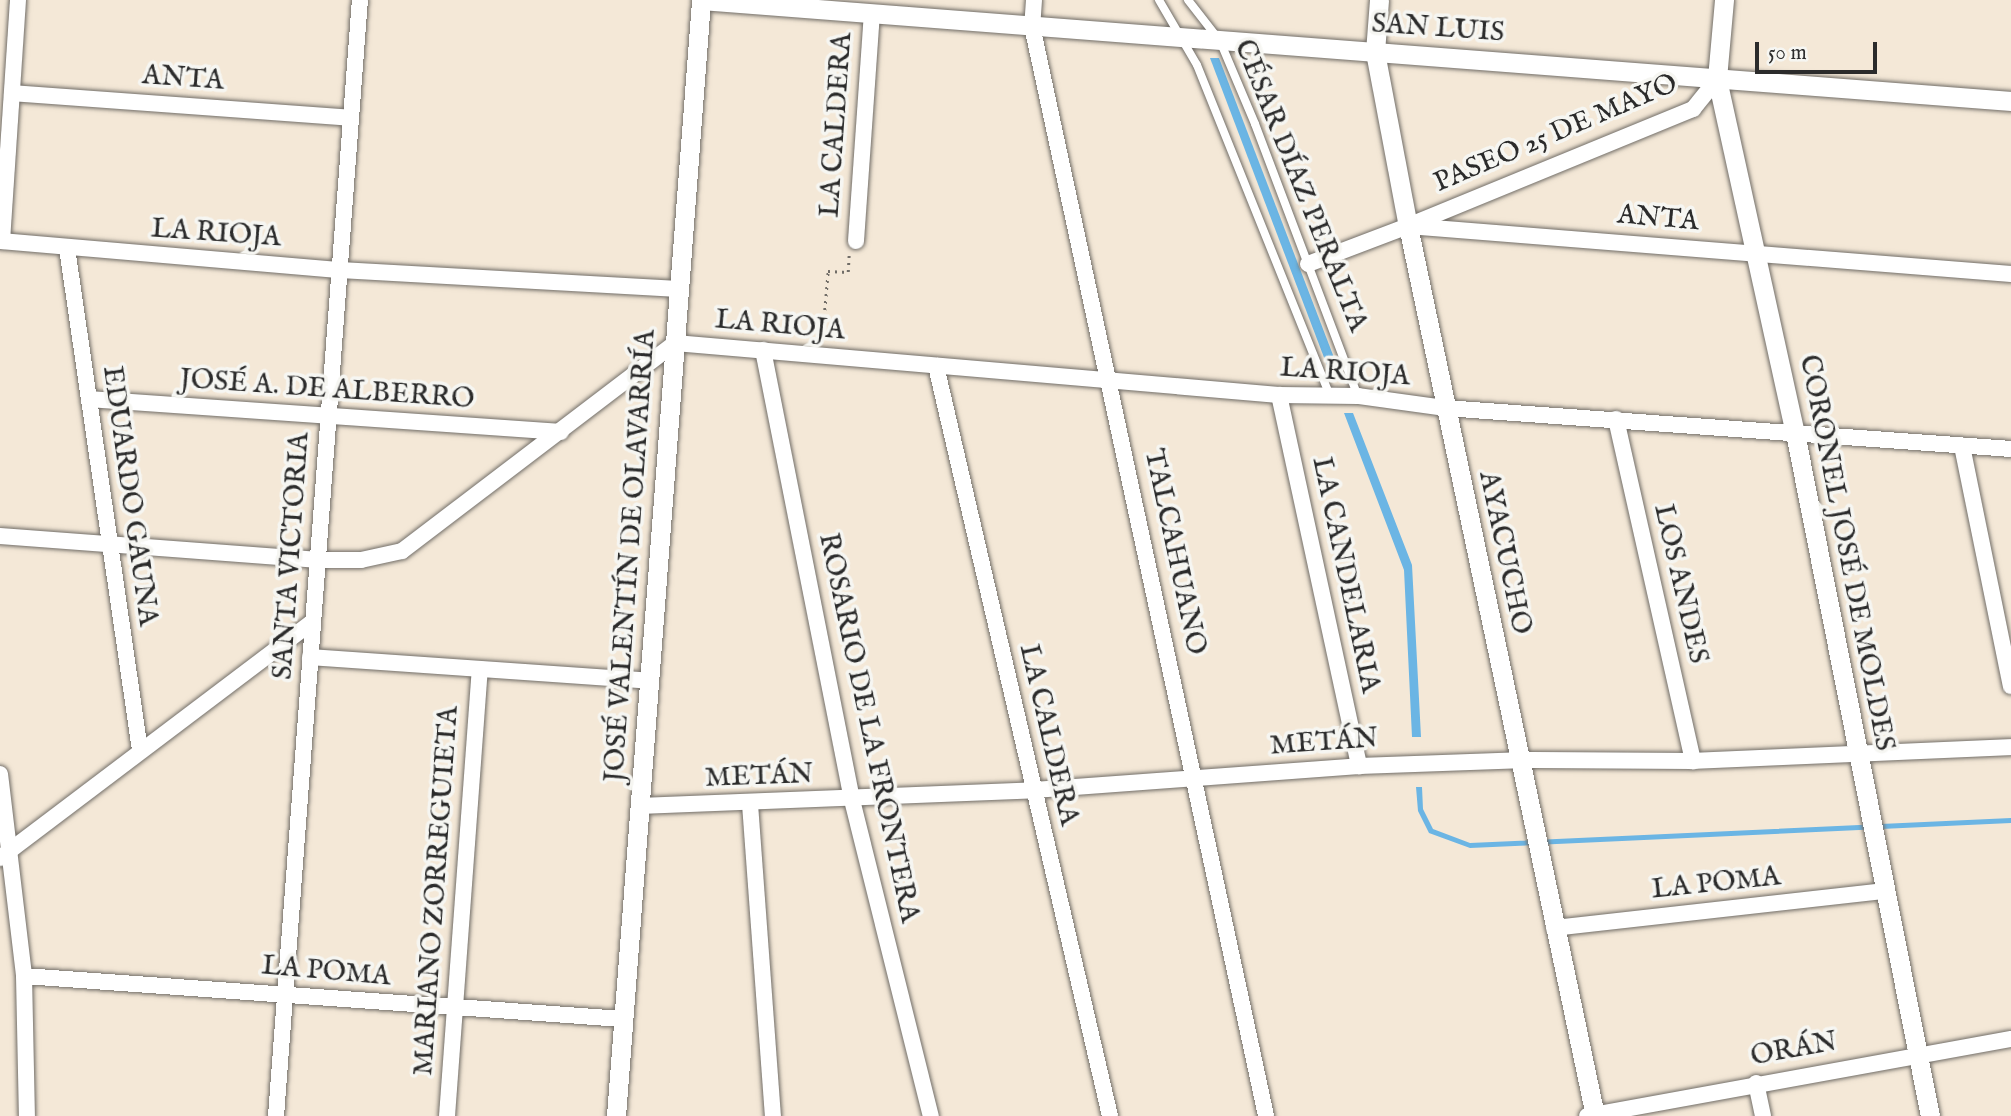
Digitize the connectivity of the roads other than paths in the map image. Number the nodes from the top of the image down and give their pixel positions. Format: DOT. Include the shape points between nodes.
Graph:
graph roads {
  1 [pos="18,0"];
  2 [pos="360,0"];
  3 [pos="694,0"];
  4 [pos="701,0"];
  5 [pos="1034,0"];
  6 [pos="1159,0"];
  7 [pos="1188,0"];
  8 [pos="1379,0"];
  9 [pos="1724,0"];
  10 [pos="872,14"];
  11 [pos="1032,26"];
  12 [pos="1182,38"];
  13 [pos="1220,41"];
  14 [pos="1375,52"];
  15 [pos="1717,79"];
  16 [pos="12,93"];
  17 [pos="2011,101"];
  18 [pos="349,118"];
  19 [pos="1408,226"];
  20 [pos="1,241"];
  21 [pos="856,241"];
  22 [pos="67,248"];
  23 [pos="1755,253"];
  24 [pos="1308,264"];
  25 [pos="339,270"];
  26 [pos="2011,274"];
  27 [pos="679,289"];
  28 [pos="676,343"];
  29 [pos="763,350"];
  30 [pos="936,366"];
  31 [pos="1110,381"];
  32 [pos="1329,394"];
  33 [pos="1279,395"];
  34 [pos="1358,396"];
  35 [pos="89,399"];
  36 [pos="1445,408"];
  37 [pos="329,418"];
  38 [pos="1616,419"];
  39 [pos="561,432"];
  40 [pos="1795,433"];
  41 [pos="1962,446"];
  42 [pos="2011,449"];
  43 [pos="0,536"];
  44 [pos="107,543"];
  45 [pos="319,560"];
  46 [pos="312,622"];
  47 [pos="310,657"];
  48 [pos="480,669"];
  49 [pos="649,681"];
  50 [pos="2011,686"];
  51 [pos="2011,747"];
  52 [pos="140,750"];
  53 [pos="1858,753"];
  54 [pos="1519,760"];
  55 [pos="1693,761"];
  56 [pos="1359,766"];
  57 [pos="0,774"];
  58 [pos="1196,778"];
  59 [pos="1034,790"];
  60 [pos="852,800"];
  61 [pos="750,804"];
  62 [pos="641,806"];
  63 [pos="6,853"];
  64 [pos="1884,891"];
  65 [pos="1554,928"];
  66 [pos="24,976"];
  67 [pos="285,995"];
  68 [pos="455,1010"];
  69 [pos="623,1020"];
  70 [pos="2011,1039"];
  71 [pos="1918,1056"];
  72 [pos="1756,1083"];
  73 [pos="27,1116"];
  74 [pos="275,1116"];
  75 [pos="447,1116"];
  76 [pos="616,1116"];
  77 [pos="773,1116"];
  78 [pos="931,1116"];
  79 [pos="1110,1116"];
  80 [pos="1266,1116"];
  81 [pos="1592,1116"];
  82 [pos="1763,1116"];
  83 [pos="1930,1116"];
  1 -- 16 [label="street"];
  2 -- 18 [label="street, SANTA VICTORIA"];
  3 -- 4 [label="street, SAN LUIS"];
  4 -- 10 [label="street, SAN LUIS"];
  4 -- 27 [label="street, JOSÉ VALENTÍN DE OLAVARRÍA"];
  5 -- 11 [label="street, TALCAHUANO"];
  6 -- 12 [label="lane"];
  7 -- 13 [label="lane, CÉSAR DÍAZ PERALTA"];
  8 -- 14 [label="street, AYACUCHO"];
  9 -- 15 [label="street, CORONEL JOSÉ DE MOLDES"];
  10 -- 11 [label="street, SAN LUIS"];
  10 -- 21 [label="street, LA CALDERA"];
  11 -- 12 [label="street, SAN LUIS"];
  11 -- 31 [label="street, TALCAHUANO"];
  12 -- 13 [label="street, SAN LUIS"];
  12 -- 32 [label="lane" via="1224,129"];
  13 -- 14 [label="street, SAN LUIS"];
  13 -- 24 [label="lane, CÉSAR DÍAZ PERALTA"];
  14 -- 15 [label="street, SAN LUIS"];
  14 -- 19 [label="street, AYACUCHO"];
  15 -- 17 [label="street, SAN LUIS"];
  15 -- 19 [label="street, PASEO 25 DE MAYO" via="1693,109"];
  15 -- 23 [label="street, CORONEL JOSÉ DE MOLDES"];
  16 -- 18 [label="street, ANTA"];
  16 -- 20 [label="street"];
  18 -- 25 [label="street, SANTA VICTORIA"];
  19 -- 23 [label="street, ANTA"];
  19 -- 24 [label="street, ANTA"];
  19 -- 36 [label="street, AYACUCHO"];
  20 -- 22 [label="street, LA RIOJA"];
  22 -- 25 [label="street, LA RIOJA"];
  22 -- 35 [label="street, EDUARDO GAUNA"];
  23 -- 26 [label="street, ANTA"];
  23 -- 40 [label="street, CORONEL JOSÉ DE MOLDES"];
  24 -- 34 [label="lane, CÉSAR DÍAZ PERALTA"];
  25 -- 27 [label="street, LA RIOJA"];
  25 -- 37 [label="street, SANTA VICTORIA"];
  27 -- 28 [label="street, JOSÉ VALENTÍN DE OLAVARRÍA"];
  28 -- 29 [label="street, LA RIOJA"];
  28 -- 39 [label="street"];
  28 -- 49 [label="street, JOSÉ VALENTÍN DE OLAVARRÍA"];
  29 -- 30 [label="street, LA RIOJA"];
  29 -- 60 [label="street, ROSARIO DE LA FRONTERA"];
  30 -- 31 [label="street, LA RIOJA"];
  30 -- 59 [label="street, LA CALDERA"];
  31 -- 33 [label="street, LA RIOJA"];
  31 -- 58 [label="street, TALCAHUANO"];
  32 -- 33 [label="street, LA RIOJA"];
  32 -- 34 [label="street, LA RIOJA"];
  33 -- 56 [label="street, LA CANDELARIA"];
  34 -- 36 [label="street, LA RIOJA"];
  35 -- 37 [label="street, JOSÉ A. DE ALBERRO"];
  35 -- 44 [label="street, EDUARDO GAUNA"];
  36 -- 38 [label="street, LA RIOJA"];
  36 -- 54 [label="street, AYACUCHO"];
  37 -- 39 [label="street, JOSÉ A. DE ALBERRO"];
  37 -- 45 [label="street, SANTA VICTORIA"];
  38 -- 40 [label="street, LA RIOJA"];
  38 -- 55 [label="street, LOS ANDES"];
  39 -- 45 [label="street" via="402,551 361,560"];
  40 -- 41 [label="street, LA RIOJA"];
  40 -- 53 [label="street, CORONEL JOSÉ DE MOLDES"];
  41 -- 42 [label="street, LA RIOJA"];
  41 -- 50 [label="street"];
  43 -- 44 [label="street"];
  44 -- 45 [label="street"];
  44 -- 52 [label="street, EDUARDO GAUNA"];
  45 -- 46 [label="street, SANTA VICTORIA"];
  46 -- 47 [label="street, SANTA VICTORIA"];
  46 -- 52 [label="street"];
  47 -- 48 [label="street"];
  47 -- 67 [label="street, SANTA VICTORIA"];
  48 -- 49 [label="street"];
  48 -- 68 [label="street, MARIANO ZORREGUIETA"];
  49 -- 62 [label="street, JOSÉ VALENTÍN DE OLAVARRÍA"];
  51 -- 53 [label="street, METÁN"];
  52 -- 63 [label="street"];
  53 -- 55 [label="street, METÁN"];
  53 -- 64 [label="street, CORONEL JOSÉ DE MOLDES"];
  54 -- 55 [label="street, METÁN"];
  54 -- 56 [label="street, METÁN"];
  54 -- 65 [label="street, AYACUCHO"];
  56 -- 58 [label="street, METÁN"];
  57 -- 63 [label="street"];
  58 -- 59 [label="street, METÁN"];
  58 -- 80 [label="street, TALCAHUANO"];
  59 -- 60 [label="street, METÁN"];
  59 -- 79 [label="street, LA CALDERA"];
  60 -- 61 [label="street, METÁN"];
  60 -- 78 [label="street, ROSARIO DE LA FRONTERA"];
  61 -- 62 [label="street, METÁN"];
  61 -- 77 [label="street"];
  62 -- 69 [label="street, JOSÉ VALENTÍN DE OLAVARRÍA"];
  63 -- 66 [label="street"];
  64 -- 65 [label="street, LA POMA"];
  64 -- 71 [label="street, CORONEL JOSÉ DE MOLDES"];
  65 -- 81 [label="street, AYACUCHO"];
  66 -- 67 [label="street, LA POMA"];
  66 -- 73 [label="street"];
  67 -- 68 [label="street, LA POMA"];
  67 -- 74 [label="street, SANTA VICTORIA"];
  68 -- 69 [label="street, LA POMA"];
  68 -- 75 [label="street, MARIANO ZORREGUIETA"];
  69 -- 76 [label="street, JOSÉ VALENTÍN DE OLAVARRÍA"];
  70 -- 71 [label="street, ORÁN"];
  71 -- 72 [label="street, ORÁN"];
  71 -- 83 [label="street, CORONEL JOSÉ DE MOLDES"];
  72 -- 81 [label="street, ORÁN"];
  72 -- 82 [label="street"];
}
